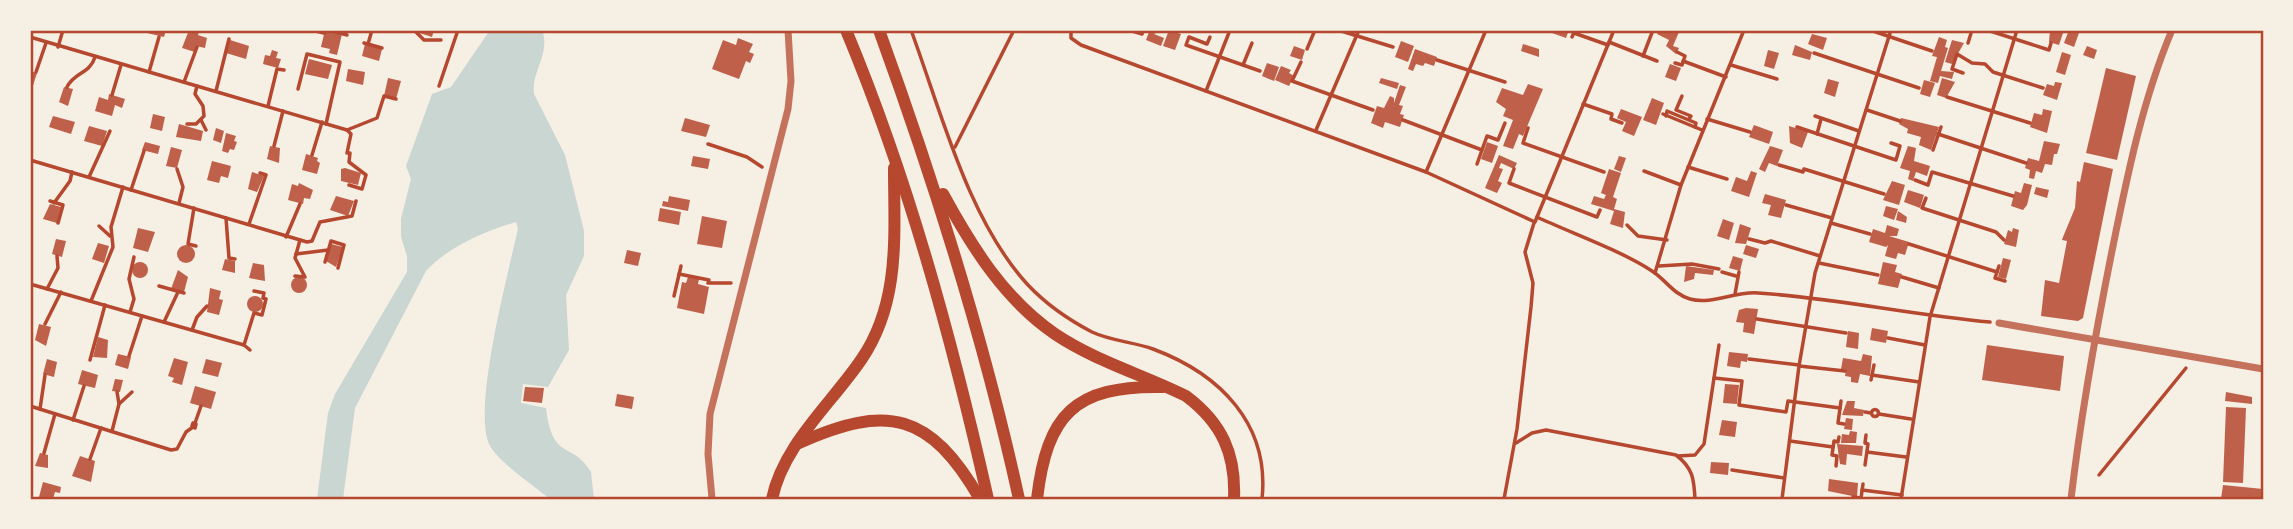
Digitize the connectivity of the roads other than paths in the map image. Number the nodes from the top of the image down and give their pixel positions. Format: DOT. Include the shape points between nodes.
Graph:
graph roads {
  1 [pos="788,30"];
  2 [pos="846,30"];
  3 [pos="879,30"];
  4 [pos="2172,30"];
  5 [pos="894,153"];
  6 [pos="930,169"];
  7 [pos="1998,323"];
  8 [pos="2095,338"];
  9 [pos="2263,369"];
  10 [pos="1167,387"];
  11 [pos="799,443"];
  12 [pos="712,499"];
  13 [pos="772,499"];
  14 [pos="980,499"];
  15 [pos="988,499"];
  16 [pos="1019,499"];
  17 [pos="1037,499"];
  18 [pos="1234,499"];
  19 [pos="2071,499"];
  1 -- 12 [label="street" via="788,109 710,414"];
  2 -- 5 [label="main road"];
  3 -- 6 [label="main road"];
  4 -- 8 [label="street" via="2152,78"];
  5 -- 11 [label="main road" via="889,301 862,359"];
  5 -- 15 [label="main road" via="946,325"];
  6 -- 10 [label="main road" via="964,233 1022,308 1056,335"];
  6 -- 16 [label="main road" via="990,375"];
  7 -- 8 [label="street"];
  8 -- 9 [label="street"];
  8 -- 19 [label="street"];
  10 -- 17 [label="main road" via="1107,393 1083,401 1061,419 1042,458"];
  10 -- 18 [label="main road" via="1186,396 1217,424 1230,450"];
  11 -- 13 [label="main road" via="782,467"];
  11 -- 14 [label="main road" via="865,419 894,421 926,434 949,451"];
}
